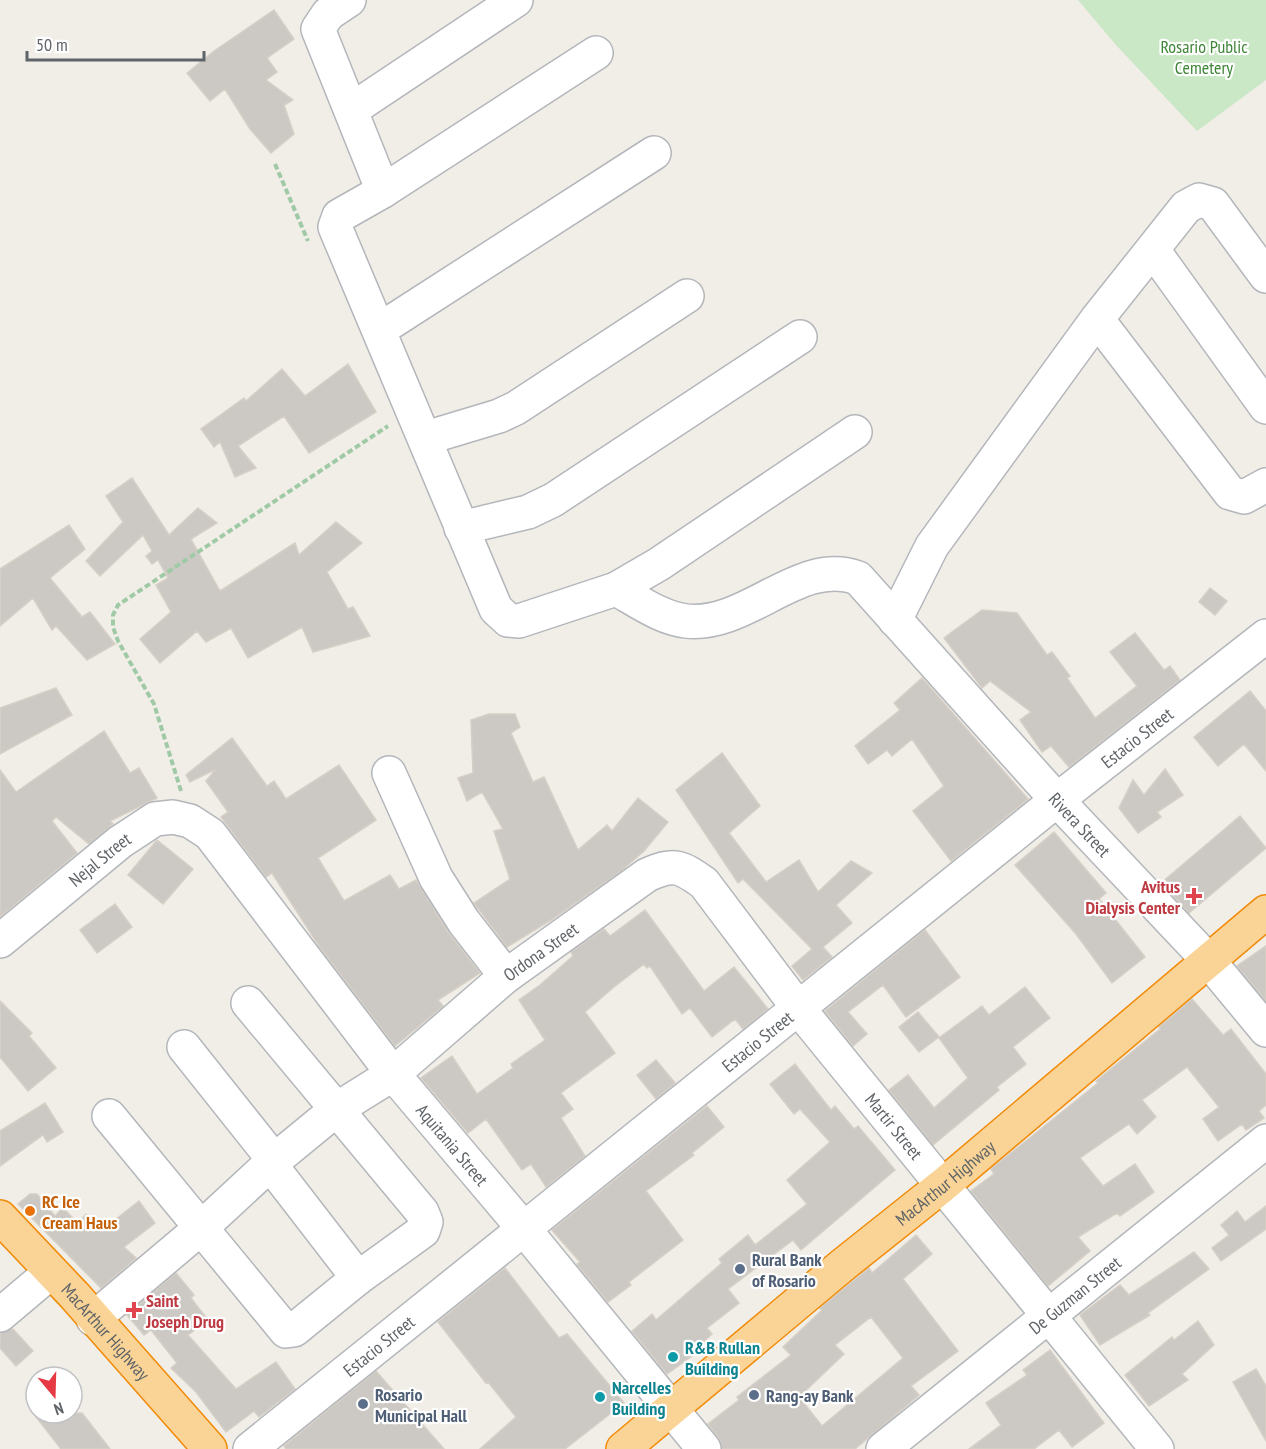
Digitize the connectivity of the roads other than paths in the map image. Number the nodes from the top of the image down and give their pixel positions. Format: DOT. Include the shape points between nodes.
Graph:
graph roads {
  1 [pos="349,0"];
  2 [pos="516,0"];
  3 [pos="596,53"];
  4 [pos="351,110"];
  5 [pos="654,153"];
  6 [pos="383,190"];
  7 [pos="1153,250"];
  8 [pos="1266,276"];
  9 [pos="687,296"];
  10 [pos="1097,319"];
  11 [pos="379,330"];
  12 [pos="800,337"];
  13 [pos="1266,407"];
  14 [pos="855,432"];
  15 [pos="426,438"];
  16 [pos="1266,485"];
  17 [pos="460,528"];
  18 [pos="616,589"];
  19 [pos="895,620"];
  20 [pos="1266,636"];
  21 [pos="389,773"];
  22 [pos="1057,800"];
  23 [pos="200,827"];
  24 [pos="704,883"];
  25 [pos="1266,912"];
  26 [pos="0,941"];
  27 [pos="1208,960"];
  28 [pos="506,976"];
  29 [pos="248,1003"];
  30 [pos="799,1010"];
  31 [pos="1266,1030"];
  32 [pos="184,1047"];
  33 [pos="393,1074"];
  34 [pos="337,1109"];
  35 [pos="110,1116"];
  36 [pos="1266,1141"];
  37 [pos="272,1162"];
  38 [pos="942,1186"];
  39 [pos="0,1217"];
  40 [pos="201,1228"];
  41 [pos="524,1228"];
  42 [pos="51,1272"];
  43 [pos="358,1278"];
  44 [pos="1049,1314"];
  45 [pos="0,1315"];
  46 [pos="93,1319"];
  47 [pos="670,1410"];
  48 [pos="210,1449"];
  49 [pos="250,1449"];
  50 [pos="623,1449"];
  51 [pos="704,1449"];
  52 [pos="883,1449"];
  53 [pos="1158,1449"];
  1 -- 4 [label="street" via="328,14 318,29"];
  2 -- 4 [label="street"];
  3 -- 6 [label="street"];
  4 -- 6 [label="street"];
  5 -- 11 [label="street"];
  6 -- 11 [label="street" via="339,216 335,224"];
  7 -- 8 [label="street" via="1186,207 1206,201 1213,204"];
  7 -- 10 [label="street"];
  7 -- 13 [label="street"];
  9 -- 15 [label="street" via="516,408"];
  10 -- 16 [label="street" via="1230,493 1244,497"];
  10 -- 19 [label="street" via="932,546"];
  11 -- 15 [label="street"];
  12 -- 17 [label="street" via="553,500 528,512"];
  14 -- 18 [label="street"];
  15 -- 17 [label="street"];
  17 -- 18 [label="street" via="496,609 508,620 519,621"];
  18 -- 19 [label="street, Rivera Street" via="670,618 707,622 729,616 803,581 844,573 858,578"];
  19 -- 22 [label="street, Rivera Street"];
  20 -- 22 [label="street, Estacio Street"];
  21 -- 28 [label="street" via="436,878"];
  22 -- 27 [label="street, Rivera Street"];
  22 -- 30 [label="street, Estacio Street"];
  23 -- 26 [label="street, Nejal Street" via="173,817 154,819"];
  23 -- 33 [label="street, Aquitania Street"];
  24 -- 28 [label="street, Ordona Street" via="674,866 654,872"];
  24 -- 30 [label="street, Martir Street"];
  25 -- 27 [label="highway, MacArthur Highway"];
  27 -- 31 [label="street, Rivera Street"];
  27 -- 38 [label="highway, MacArthur Highway"];
  28 -- 33 [label="street, Ordona Street"];
  29 -- 34 [label="street"];
  30 -- 38 [label="street, Martir Street"];
  30 -- 41 [label="street, Estacio Street"];
  32 -- 37 [label="street"];
  33 -- 34 [label="street, Ordona Street"];
  33 -- 41 [label="street, Aquitania Street"];
  34 -- 37 [label="street, Ordona Street"];
  34 -- 43 [label="street" via="425,1218 423,1231"];
  35 -- 40 [label="street"];
  36 -- 44 [label="street, De Guzman Street"];
  37 -- 40 [label="street, Ordona Street"];
  37 -- 43 [label="street"];
  38 -- 44 [label="street, Martir Street"];
  38 -- 47 [label="highway, MacArthur Highway"];
  39 -- 42 [label="highway, MacArthur Highway"];
  40 -- 43 [label="street" via="286,1331 294,1330"];
  40 -- 46 [label="street, Ordona Street"];
  41 -- 47 [label="street, Aquitania Street"];
  41 -- 49 [label="street, Estacio Street"];
  42 -- 45 [label="street"];
  42 -- 46 [label="highway, MacArthur Highway"];
  44 -- 52 [label="street, De Guzman Street"];
  44 -- 53 [label="street, Martir Street"];
  46 -- 48 [label="highway, MacArthur Highway"];
  47 -- 50 [label="highway, MacArthur Highway"];
  47 -- 51 [label="street, Aquitania Street"];
}
